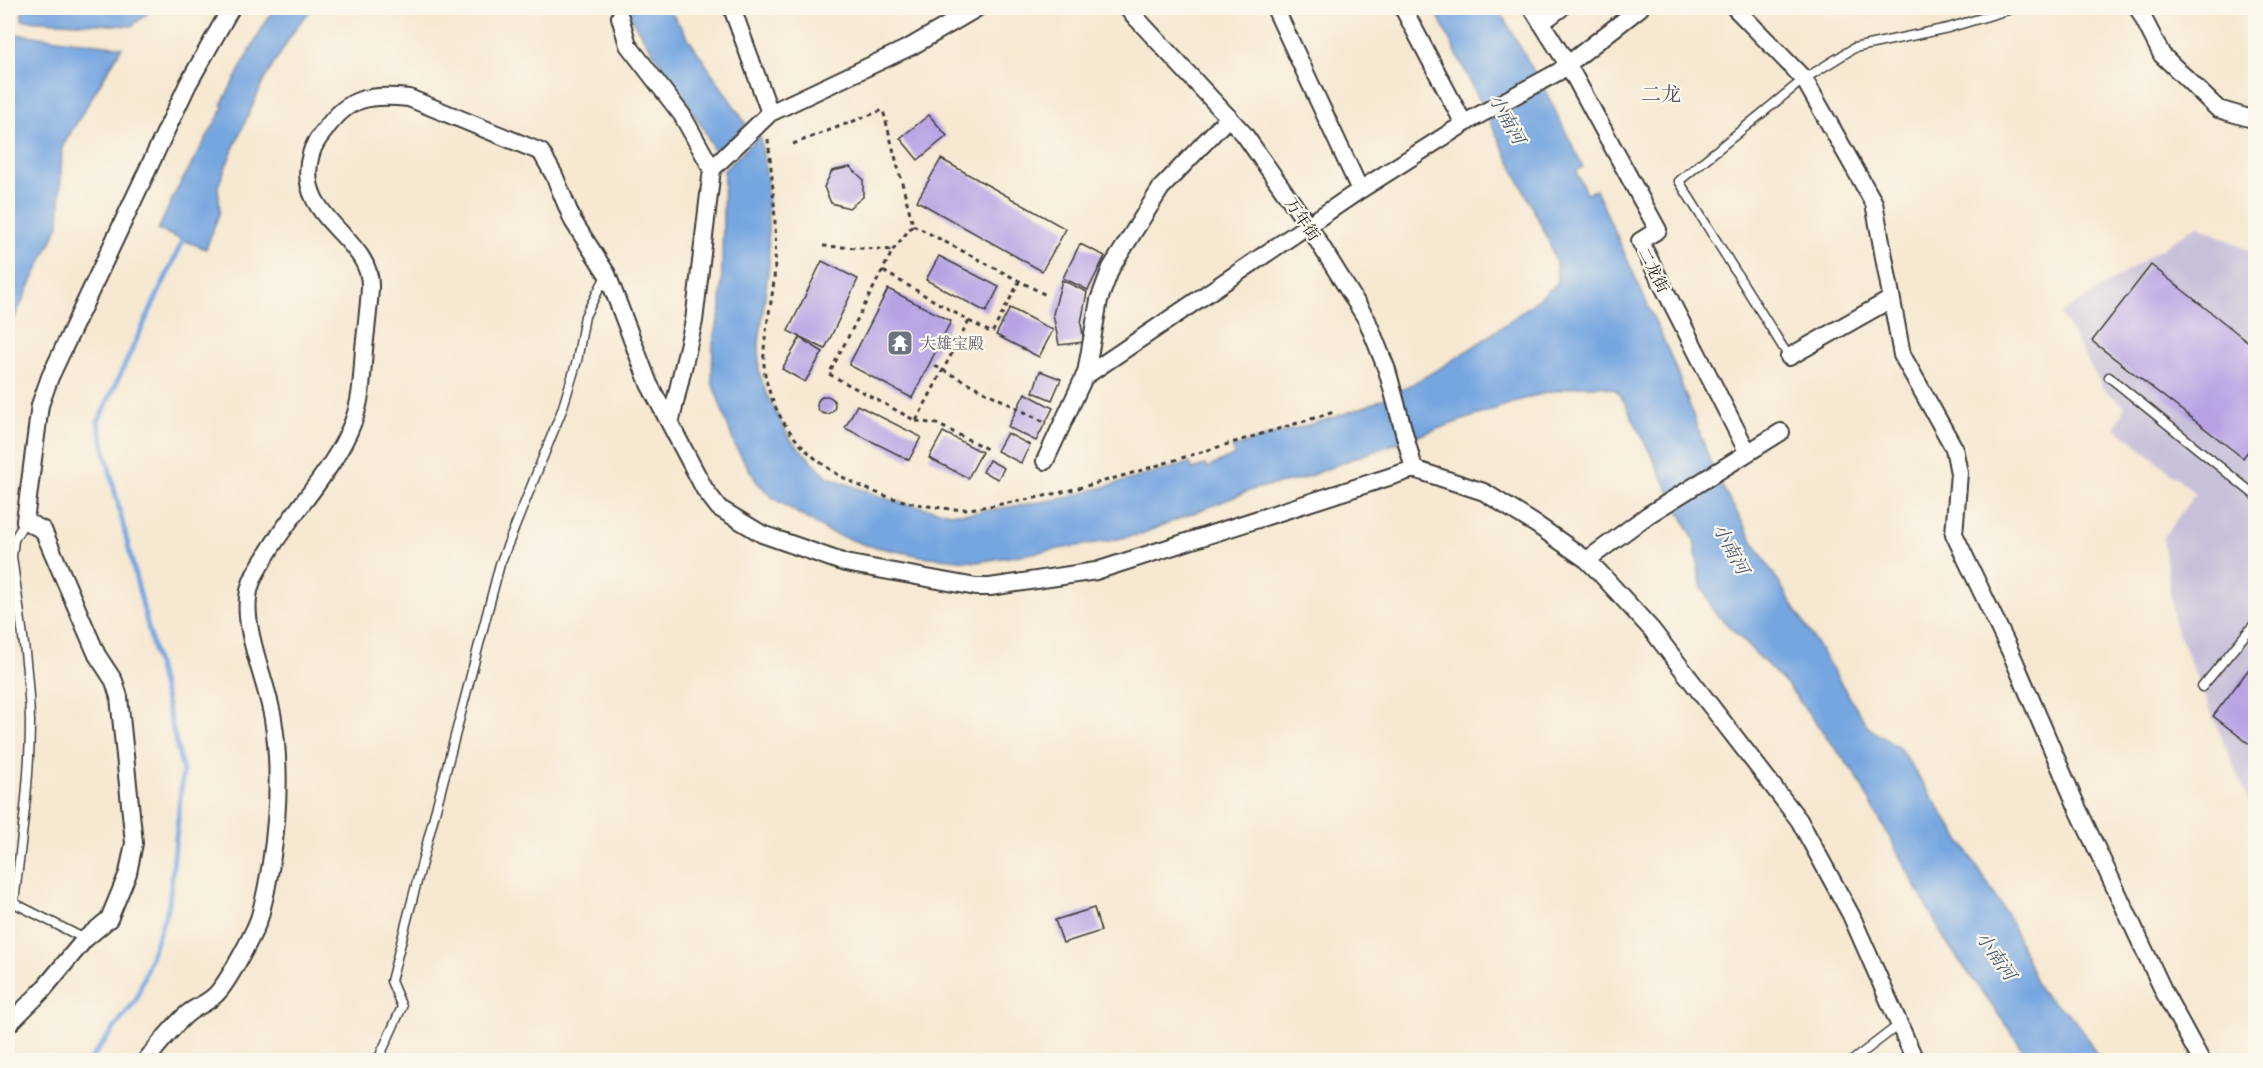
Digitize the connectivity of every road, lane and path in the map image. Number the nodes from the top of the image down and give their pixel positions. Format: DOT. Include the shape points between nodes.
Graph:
graph roads {
  1 [pos="231,8"];
  2 [pos="732,8"];
  3 [pos="977,8"];
  4 [pos="1127,8"];
  5 [pos="1275,8"];
  6 [pos="1403,8"];
  7 [pos="1532,8"];
  8 [pos="1561,8"];
  9 [pos="1640,8"];
  10 [pos="1735,8"];
  11 [pos="2015,8"];
  12 [pos="2138,8"];
  13 [pos="620,17"];
  14 [pos="1541,23"];
  15 [pos="1563,68"];
  16 [pos="1804,79"];
  17 [pos="1229,117"];
  18 [pos="2256,120"];
  19 [pos="767,121"];
  20 [pos="1467,122"];
  21 [pos="793,144"];
  22 [pos="712,169"];
  23 [pos="1360,190"];
  24 [pos="913,225"];
  25 [pos="1308,225"];
  26 [pos="824,246"];
  27 [pos="893,250"];
  28 [pos="883,271"];
  29 [pos="607,274"];
  30 [pos="1020,282"];
  31 [pos="1046,296"];
  32 [pos="1891,299"];
  33 [pos="969,321"];
  34 [pos="1789,357"];
  35 [pos="935,366"];
  36 [pos="943,370"];
  37 [pos="1084,377"];
  38 [pos="2109,377"];
  39 [pos="1334,412"];
  40 [pos="916,421"];
  41 [pos="670,424"];
  42 [pos="1059,430"];
  43 [pos="1780,432"];
  44 [pos="989,450"];
  45 [pos="1747,451"];
  46 [pos="1045,461"];
  47 [pos="1414,469"];
  48 [pos="2256,496"];
  49 [pos="25,521"];
  50 [pos="11,540"];
  51 [pos="1587,560"];
  52 [pos="2256,622"];
  53 [pos="2202,687"];
  54 [pos="85,939"];
  55 [pos="1901,1024"];
  56 [pos="8,1025"];
  57 [pos="146,1060"];
  58 [pos="378,1060"];
  59 [pos="1853,1060"];
  60 [pos="1915,1060"];
  61 [pos="2201,1060"];
  1 -- 49 [label="street" via="188,84 50,377 40,405"];
  2 -- 19 [label="street"];
  3 -- 19 [label="street"];
  4 -- 17 [label="street, 万年街"];
  5 -- 23 [label="street"];
  6 -- 20 [label="street"];
  7 -- 14 [label="street"];
  8 -- 14 [label="street"];
  9 -- 15 [label="street"];
  10 -- 16 [label="street"];
  11 -- 16 [label="lane" via="1948,28 1854,48"];
  12 -- 18 [label="street" via="2162,55 2217,109"];
  13 -- 22 [label="street" via="628,45 682,115"];
  14 -- 15 [label="street"];
  15 -- 20 [label="street"];
  15 -- 45 [label="street, 二龙街" via="1658,231 1640,241"];
  16 -- 32 [label="street" via="1874,203"];
  16 -- 34 [label="lane" via="1679,181"];
  17 -- 25 [label="street, 万年街"];
  17 -- 37 [label="street" via="1167,181 1112,268 1099,300"];
  19 -- 22 [label="street"];
  19 -- 39 [label="path" via="774,264 765,379 773,402 802,447 823,467 850,482 953,509 986,507 1064,494"];
  20 -- 23 [label="street"];
  21 -- 24 [label="path" via="882,110"];
  22 -- 41 [label="street" via="694,321"];
  23 -- 25 [label="street"];
  24 -- 27 [label="path"];
  24 -- 30 [label="path"];
  25 -- 37 [label="street"];
  25 -- 47 [label="street, 万年街" via="1367,320 1387,370"];
  26 -- 27 [label="path"];
  27 -- 28 [label="path"];
  28 -- 33 [label="path"];
  28 -- 40 [label="path" via="829,374"];
  29 -- 41 [label="street" via="649,384"];
  29 -- 57 [label="street" via="573,221 541,152 510,138 409,98 387,96 352,103 339,110 316,143 307,172 310,192 368,270 361,390 353,422 253,577 248,595 250,625 277,748 271,852 259,919 221,990 188,1013"];
  29 -- 58 [label="lane" via="585,316 577,362 562,410 500,564 391,981 402,1008"];
  30 -- 31 [label="path"];
  30 -- 33 [label="path" via="992,333"];
  32 -- 34 [label="street"];
  32 -- 61 [label="street" via="1902,355 1954,448 1959,473 1954,534 2165,994"];
  33 -- 36 [label="path"];
  35 -- 36 [label="path"];
  36 -- 40 [label="path"];
  36 -- 42 [label="path"];
  37 -- 42 [label="street"];
  38 -- 48 [label="lane"];
  40 -- 44 [label="path" via="937,424"];
  41 -- 47 [label="street" via="705,490 719,508 762,534 865,569 976,587 1095,572"];
  42 -- 46 [label="street"];
  43 -- 45 [label="street"];
  45 -- 51 [label="street"];
  47 -- 51 [label="street" via="1484,492"];
  49 -- 50 [label="lane"];
  49 -- 54 [label="street" via="43,530 119,697 134,843 128,873 109,919"];
  50 -- 54 [label="lane" via="30,719 28,792 14,903"];
  51 -- 55 [label="street" via="1652,630 1799,820 1851,915"];
  52 -- 53 [label="lane"];
  54 -- 56 [label="street"];
  55 -- 59 [label="lane"];
  55 -- 60 [label="street"];
}
